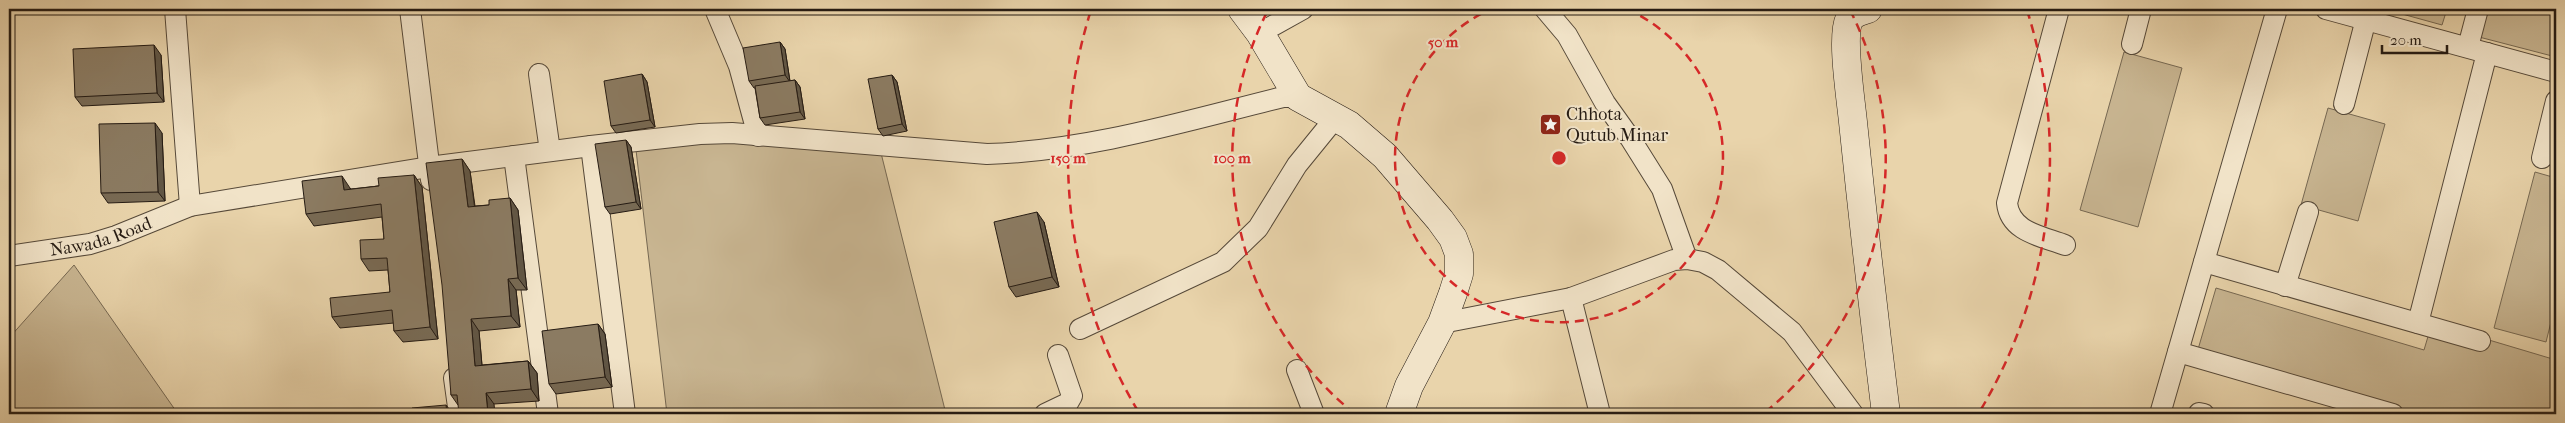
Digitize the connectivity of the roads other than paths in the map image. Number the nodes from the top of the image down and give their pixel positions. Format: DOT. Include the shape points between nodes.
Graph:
graph roads {
  1 [pos="175,9"];
  2 [pos="410,9"];
  3 [pos="715,9"];
  4 [pos="1242,9"];
  5 [pos="1304,9"];
  6 [pos="1545,9"];
  7 [pos="1868,9"];
  8 [pos="2059,9"];
  9 [pos="2140,9"];
  10 [pos="2277,9"];
  11 [pos="2326,9"];
  12 [pos="2478,9"];
  13 [pos="2366,19"];
  14 [pos="1260,33"];
  15 [pos="2132,44"];
  16 [pos="2477,50"];
  17 [pos="2556,72"];
  18 [pos="540,74"];
  19 [pos="1298,97"];
  20 [pos="2556,101"];
  21 [pos="2344,104"];
  22 [pos="1336,117"];
  23 [pos="758,136"];
  24 [pos="591,146"];
  25 [pos="550,152"];
  26 [pos="514,156"];
  27 [pos="2542,158"];
  28 [pos="429,167"];
  29 [pos="433,197"];
  30 [pos="190,206"];
  31 [pos="2308,212"];
  32 [pos="2065,245"];
  33 [pos="9,256"];
  34 [pos="1687,259"];
  35 [pos="2204,262"];
  36 [pos="2285,286"];
  37 [pos="1571,298"];
  38 [pos="1442,323"];
  39 [pos="2418,323"];
  40 [pos="1080,329"];
  41 [pos="2480,341"];
  42 [pos="2178,352"];
  43 [pos="452,355"];
  44 [pos="1058,355"];
  45 [pos="1296,370"];
  46 [pos="458,414"];
  47 [pos="548,414"];
  48 [pos="625,414"];
  49 [pos="1046,414"];
  50 [pos="1314,414"];
  51 [pos="1400,414"];
  52 [pos="1600,414"];
  53 [pos="1853,414"];
  54 [pos="1886,414"];
  55 [pos="2160,414"];
  56 [pos="2393,414"];
  1 -- 30 [label="street"];
  2 -- 28 [label="street"];
  3 -- 23 [label="street" via="739,66"];
  4 -- 14 [label="street"];
  5 -- 14 [label="street"];
  6 -- 34 [label="street" via="1566,35 1605,104 1662,189"];
  7 -- 54 [label="street" via="1849,20 1848,77"];
  8 -- 32 [label="street" via="2007,203 2013,223"];
  9 -- 15 [label="street"];
  10 -- 35 [label="street"];
  11 -- 13 [label="street"];
  12 -- 16 [label="street"];
  13 -- 16 [label="street"];
  13 -- 21 [label="street"];
  14 -- 19 [label="street"];
  16 -- 17 [label="street"];
  16 -- 39 [label="street"];
  18 -- 25 [label="street"];
  19 -- 22 [label="street"];
  19 -- 23 [label="street, Nawada Road" via="1283,97 1067,146 1021,153 987,154"];
  20 -- 27 [label="street"];
  22 -- 38 [label="street" via="1385,156 1453,238 1459,254 1458,274"];
  22 -- 40 [label="street" via="1297,165 1258,228 1223,262"];
  23 -- 24 [label="street, Nawada Road" via="700,134"];
  24 -- 25 [label="street, Nawada Road"];
  24 -- 48 [label="street"];
  25 -- 26 [label="street, Nawada Road"];
  26 -- 28 [label="street, Nawada Road"];
  26 -- 47 [label="street"];
  28 -- 29 [label="street"];
  28 -- 30 [label="street, Nawada Road"];
  30 -- 33 [label="street, Nawada Road" via="90,244"];
  31 -- 36 [label="street"];
  34 -- 37 [label="street" via="1674,260"];
  34 -- 53 [label="street" via="1703,262 1718,270 1792,332"];
  35 -- 36 [label="street"];
  35 -- 42 [label="street"];
  36 -- 39 [label="street"];
  37 -- 38 [label="street"];
  37 -- 52 [label="street"];
  38 -- 51 [label="street" via="1409,386"];
  39 -- 41 [label="street"];
  42 -- 55 [label="street"];
  42 -- 56 [label="street"];
  43 -- 46 [label="street"];
  44 -- 49 [label="street" via="1072,396 1068,403"];
  45 -- 50 [label="street"];
}
